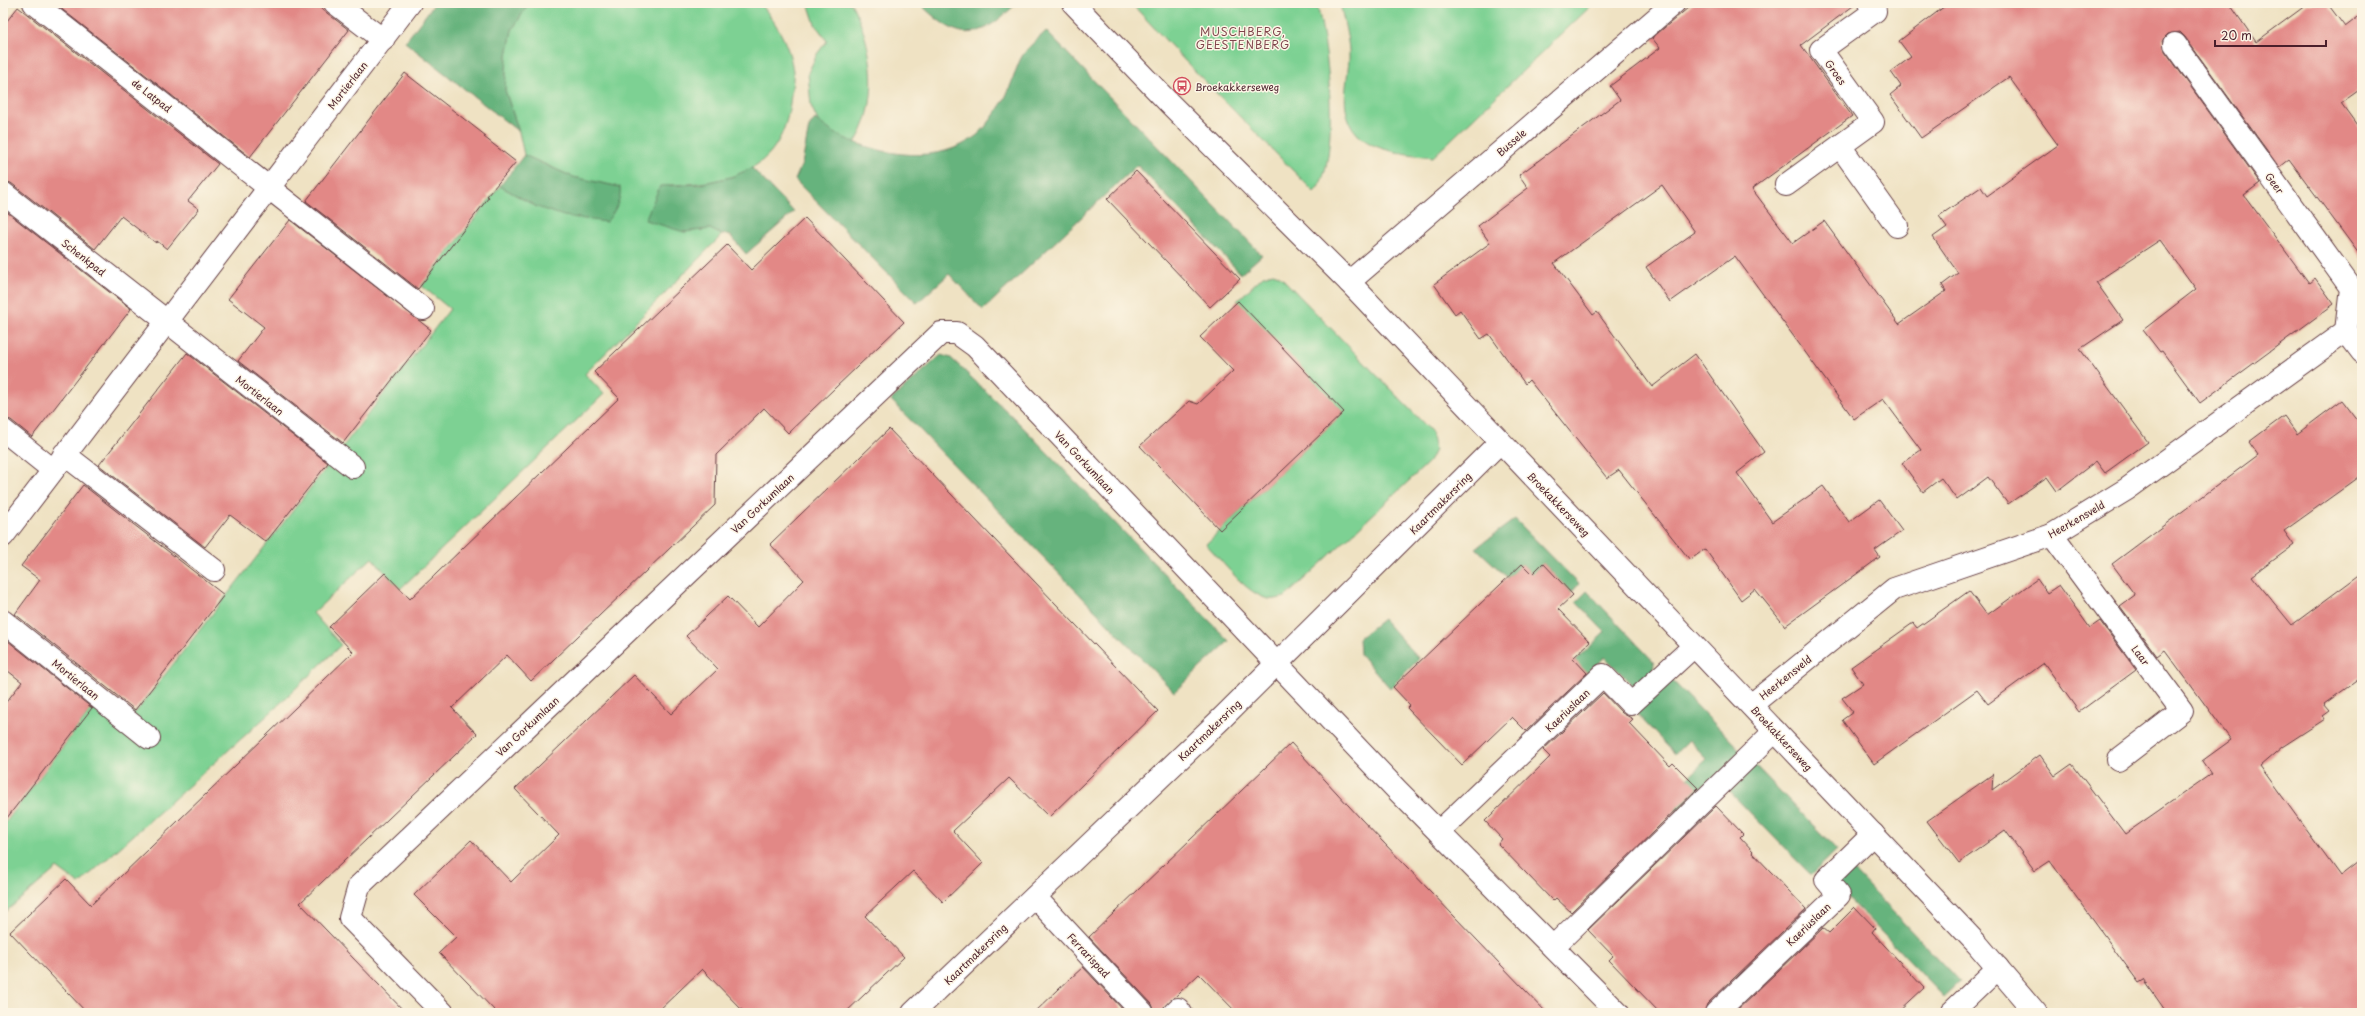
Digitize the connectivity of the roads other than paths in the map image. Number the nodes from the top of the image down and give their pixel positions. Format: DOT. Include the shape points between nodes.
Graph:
graph roads {
  1 [pos="34,3"];
  2 [pos="336,3"];
  3 [pos="410,3"];
  4 [pos="1073,3"];
  5 [pos="1674,3"];
  6 [pos="1869,3"];
  7 [pos="383,40"];
  8 [pos="2175,44"];
  9 [pos="1840,146"];
  10 [pos="1786,185"];
  11 [pos="269,186"];
  12 [pos="3,193"];
  13 [pos="1897,226"];
  14 [pos="1349,282"];
  15 [pos="423,309"];
  16 [pos="166,322"];
  17 [pos="2346,331"];
  18 [pos="2362,352"];
  19 [pos="3,430"];
  20 [pos="1500,442"];
  21 [pos="59,462"];
  22 [pos="354,467"];
  23 [pos="2052,535"];
  24 [pos="3,536"];
  25 [pos="214,570"];
  26 [pos="3,621"];
  27 [pos="1694,646"];
  28 [pos="1276,664"];
  29 [pos="1751,705"];
  30 [pos="1775,731"];
  31 [pos="148,738"];
  32 [pos="2118,760"];
  33 [pos="1439,832"];
  34 [pos="1873,834"];
  35 [pos="1035,897"];
  36 [pos="1553,947"];
  37 [pos="1998,968"];
  38 [pos="443,1013"];
  39 [pos="913,1013"];
  40 [pos="1143,1013"];
  41 [pos="1174,1013"];
  42 [pos="1182,1013"];
  43 [pos="1618,1013"];
  44 [pos="1716,1013"];
  45 [pos="1951,1013"];
  46 [pos="2036,1013"];
  1 -- 11 [label="street, de Latpad"];
  2 -- 7 [label="street"];
  3 -- 7 [label="street, Mortierlaan"];
  4 -- 14 [label="street, Broekakkerseweg" via="1170,104"];
  5 -- 14 [label="street, Bussele"];
  6 -- 9 [label="street, Groes" via="1875,11 1821,50 1873,122"];
  7 -- 11 [label="street, Mortierlaan"];
  8 -- 17 [label="street, Geer" via="2351,288"];
  9 -- 10 [label="street, Groes"];
  9 -- 13 [label="street"];
  11 -- 15 [label="street"];
  11 -- 16 [label="street, Mortierlaan"];
  12 -- 16 [label="street, Schenkpad"];
  14 -- 20 [label="street, Broekakkerseweg"];
  16 -- 21 [label="street, Mortierlaan"];
  16 -- 22 [label="street, Mortierlaan"];
  17 -- 18 [label="street"];
  17 -- 23 [label="street, Heerkensveld" via="2127,489"];
  19 -- 21 [label="street"];
  20 -- 27 [label="street, Broekakkerseweg"];
  20 -- 28 [label="street, Kaartmakersring"];
  21 -- 24 [label="street, Mortierlaan"];
  21 -- 25 [label="street"];
  23 -- 29 [label="street, Heerkensveld" via="1894,589"];
  23 -- 32 [label="street, Laar" via="2182,711"];
  26 -- 31 [label="street, Mortierlaan"];
  27 -- 29 [label="street, Broekakkerseweg"];
  27 -- 33 [label="street, Kaeriuslaan" via="1631,704 1603,675"];
  28 -- 33 [label="street"];
  28 -- 35 [label="street, Kaartmakersring"];
  28 -- 38 [label="street, Van Gorkumlaan" via="975,346 957,333 941,334 359,886 350,918"];
  29 -- 30 [label="street, Broekakkerseweg"];
  30 -- 34 [label="street, Broekakkerseweg"];
  30 -- 36 [label="street"];
  33 -- 36 [label="street"];
  34 -- 37 [label="street, Broekakkerseweg"];
  34 -- 44 [label="street, Kaeriuslaan" via="1826,880 1839,895"];
  35 -- 39 [label="street, Kaartmakersring"];
  35 -- 40 [label="street, Ferrarispad"];
  36 -- 43 [label="street"];
  37 -- 45 [label="street"];
  37 -- 46 [label="street, Broekakkerseweg"];
  41 -- 42 [label="street" via="1178,1010"];
}
